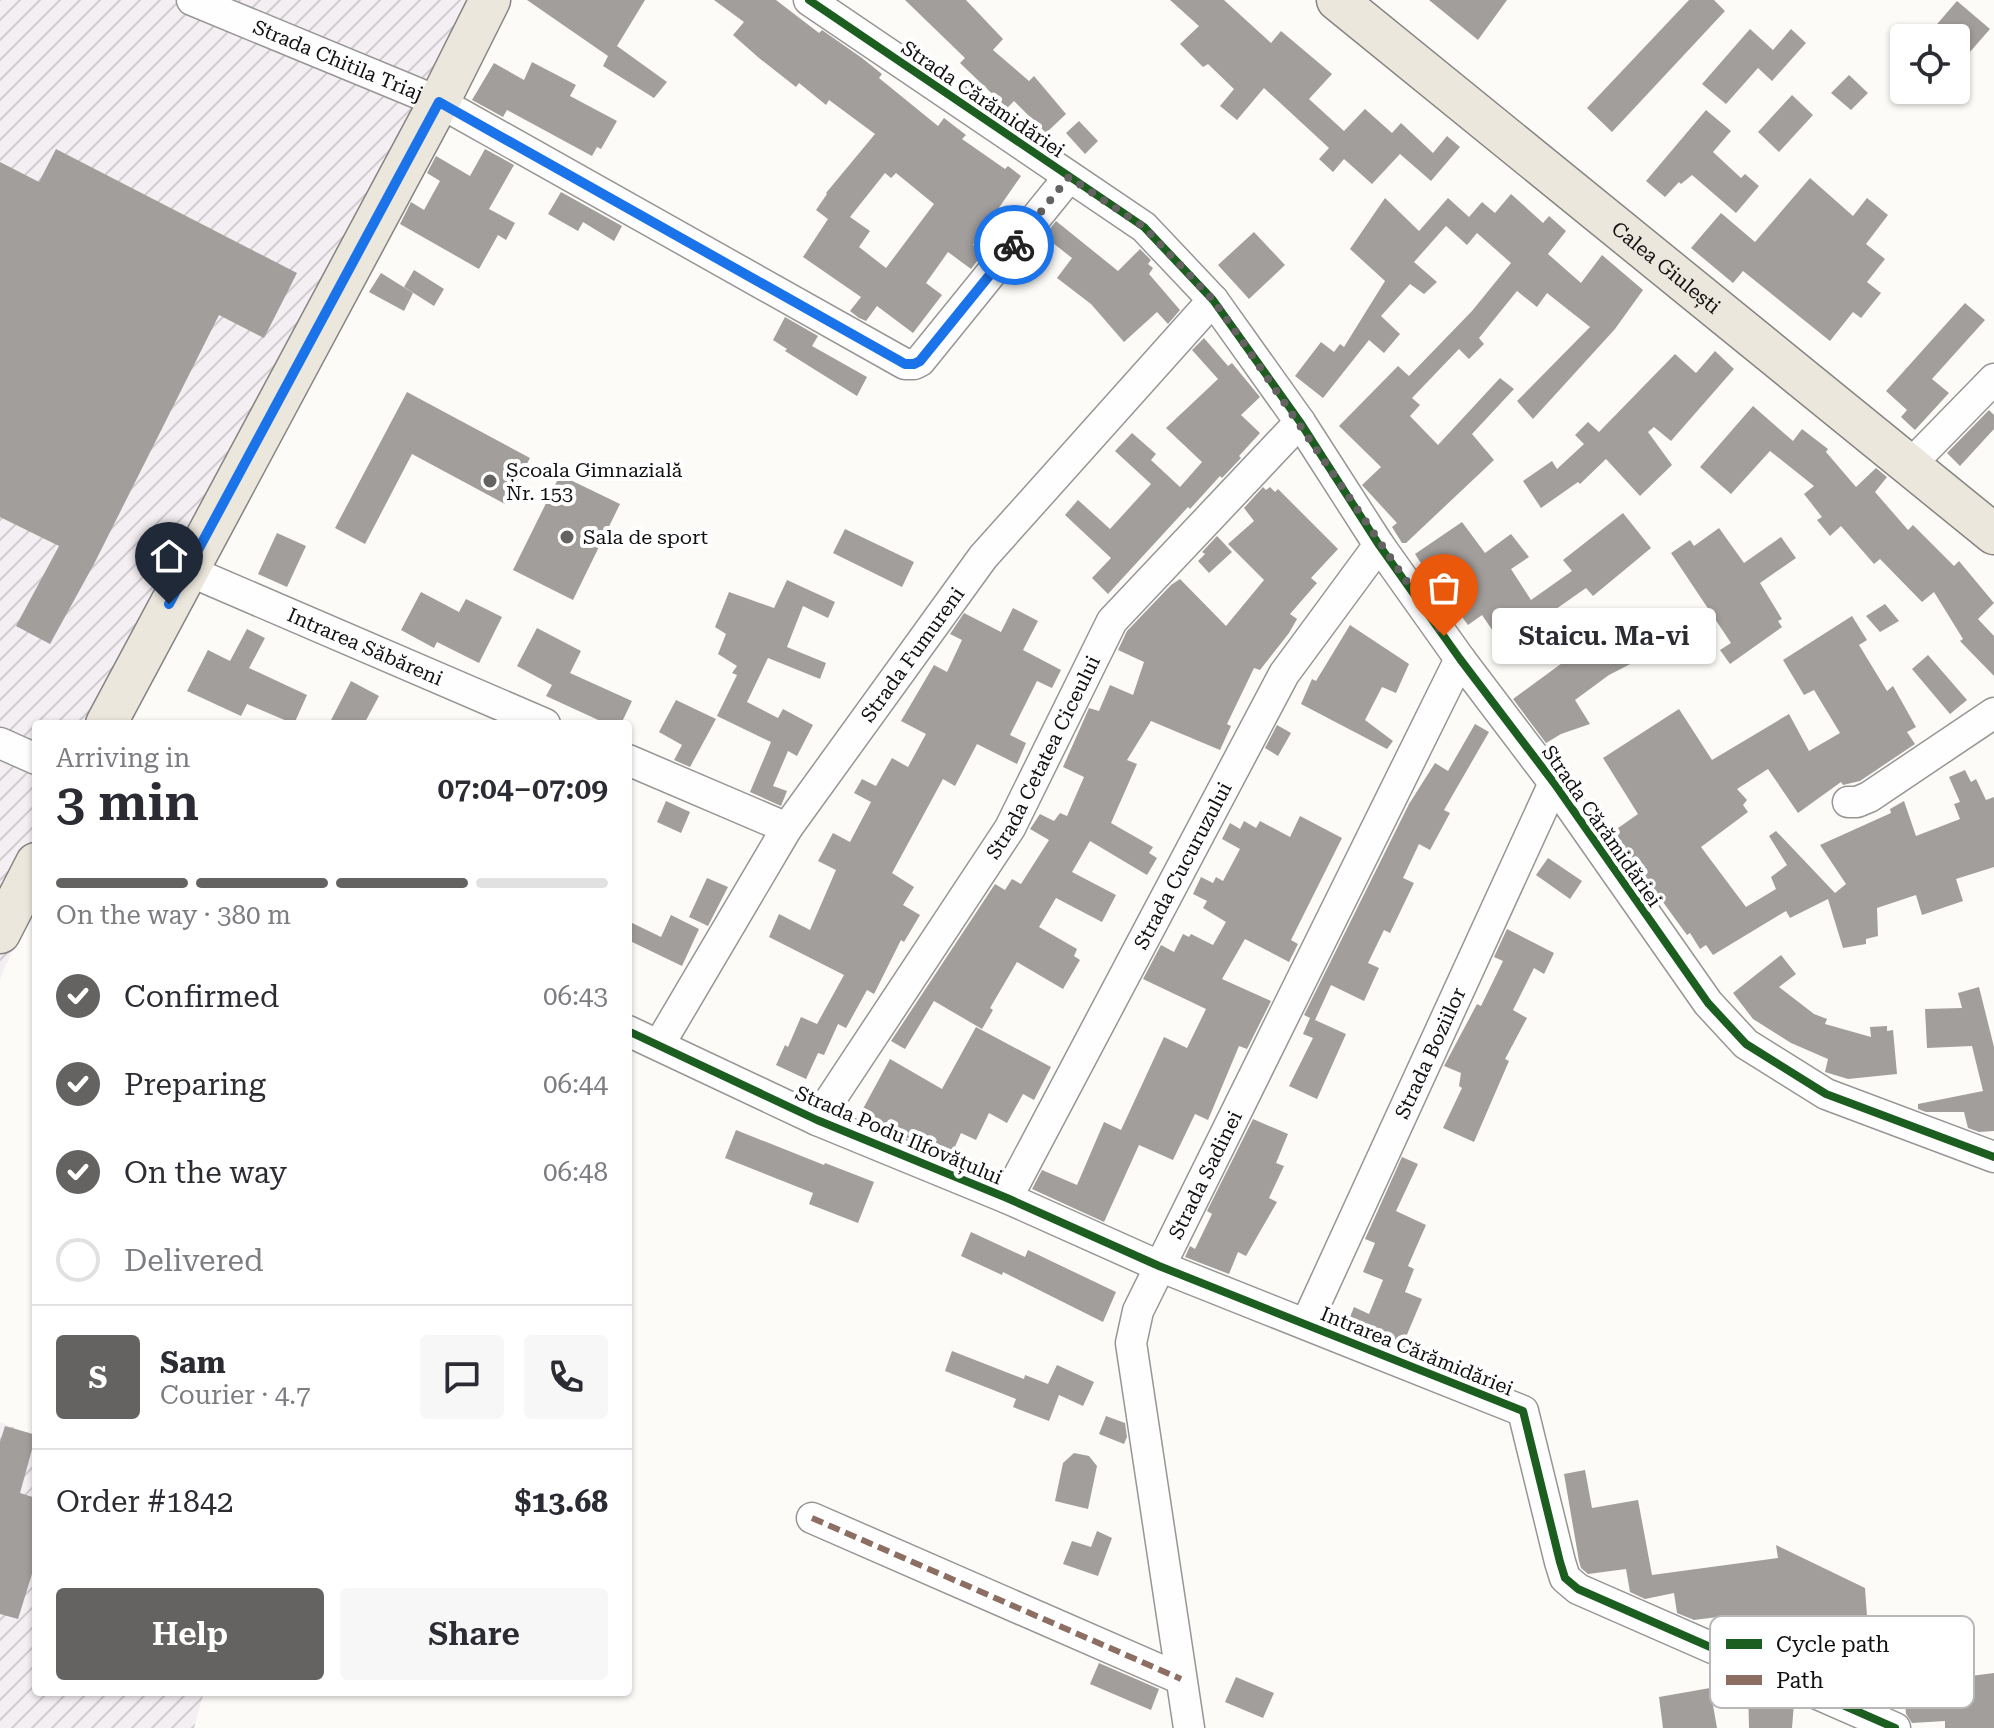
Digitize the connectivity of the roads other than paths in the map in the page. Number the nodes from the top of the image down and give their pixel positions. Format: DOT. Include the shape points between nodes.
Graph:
graph roads {
  1 [pos="192,0"];
  2 [pos="490,0"];
  3 [pos="809,0"];
  4 [pos="1337,0"];
  5 [pos="439,102"];
  6 [pos="1069,177"];
  7 [pos="1213,300"];
  8 [pos="1994,379"];
  9 [pos="1300,422"];
  10 [pos="1911,464"];
  11 [pos="1994,534"];
  12 [pos="1379,545"];
  13 [pos="187,570"];
  14 [pos="1460,659"];
  15 [pos="1994,713"];
  16 [pos="108,720"];
  17 [pos="536,720"];
  18 [pos="0,743"];
  19 [pos="32,757"];
  20 [pos="632,762"];
  21 [pos="1554,783"];
  22 [pos="1848,802"];
  23 [pos="787,828"];
  24 [pos="32,871"];
  25 [pos="0,933"];
  26 [pos="632,1033"];
  27 [pos="659,1045"];
  28 [pos="817,1120"];
  29 [pos="1994,1157"];
  30 [pos="1007,1198"];
  31 [pos="1159,1266"];
  32 [pos="1306,1324"];
  33 [pos="812,1518"];
  34 [pos="1710,1647"];
  35 [pos="1181,1679"];
  36 [pos="1849,1708"];
  37 [pos="1189,1728"];
  38 [pos="1895,1728"];
  1 -- 5 [label="street, Strada Chitila Triaj"];
  2 -- 5 [label="main road"];
  3 -- 6 [label="street, Strada Cărămidăriei"];
  4 -- 10 [label="main road, Calea Giulești"];
  5 -- 6 [label="street, Strada Chitila Triaj" via="905,364 920,361"];
  5 -- 13 [label="main road"];
  6 -- 7 [label="street, Strada Cărămidăriei" via="1144,227"];
  7 -- 9 [label="street, Strada Cărămidăriei"];
  7 -- 23 [label="street, Strada Fumureni" via="983,557"];
  8 -- 10 [label="street"];
  9 -- 12 [label="street, Strada Cărămidăriei"];
  9 -- 28 [label="street, Strada Cetatea Ciceului" via="1112,621 1010,828"];
  10 -- 11 [label="main road, Calea Giulești"];
  12 -- 14 [label="street, Strada Cărămidăriei"];
  12 -- 30 [label="street, Strada Cucuruzului" via="1284,674"];
  13 -- 16 [label="main road"];
  13 -- 17 [label="street, Intrarea Săbăreni"];
  14 -- 21 [label="street, Strada Cărămidăriei"];
  14 -- 31 [label="street, Strada Sadinei"];
  15 -- 22 [label="street" via="1869,797"];
  18 -- 19 [label="street"];
  20 -- 23 [label="street"];
  21 -- 29 [label="street, Strada Cărămidăriei" via="1708,1003 1746,1044 1826,1094"];
  21 -- 32 [label="street, Strada Boziilor"];
  23 -- 27 [label="street, Strada Fumureni"];
  24 -- 25 [label="main road"];
  26 -- 27 [label="street, Strada Podu Ilfovățului"];
  27 -- 28 [label="street, Strada Podu Ilfovățului"];
  28 -- 30 [label="street, Strada Podu Ilfovățului"];
  30 -- 31 [label="street, Strada Podu Ilfovățului"];
  31 -- 32 [label="street, Intrarea Cărămidăriei"];
  31 -- 35 [label="street, Strada Sadinei" via="1138,1311 1131,1343"];
  32 -- 34 [label="street, Intrarea Cărămidăriei" via="1523,1411 1565,1578 1578,1589"];
  33 -- 35 [label="street"];
  35 -- 37 [label="street, Strada Sadinei"];
  36 -- 38 [label="street, Intrarea Cărămidăriei"];
}
